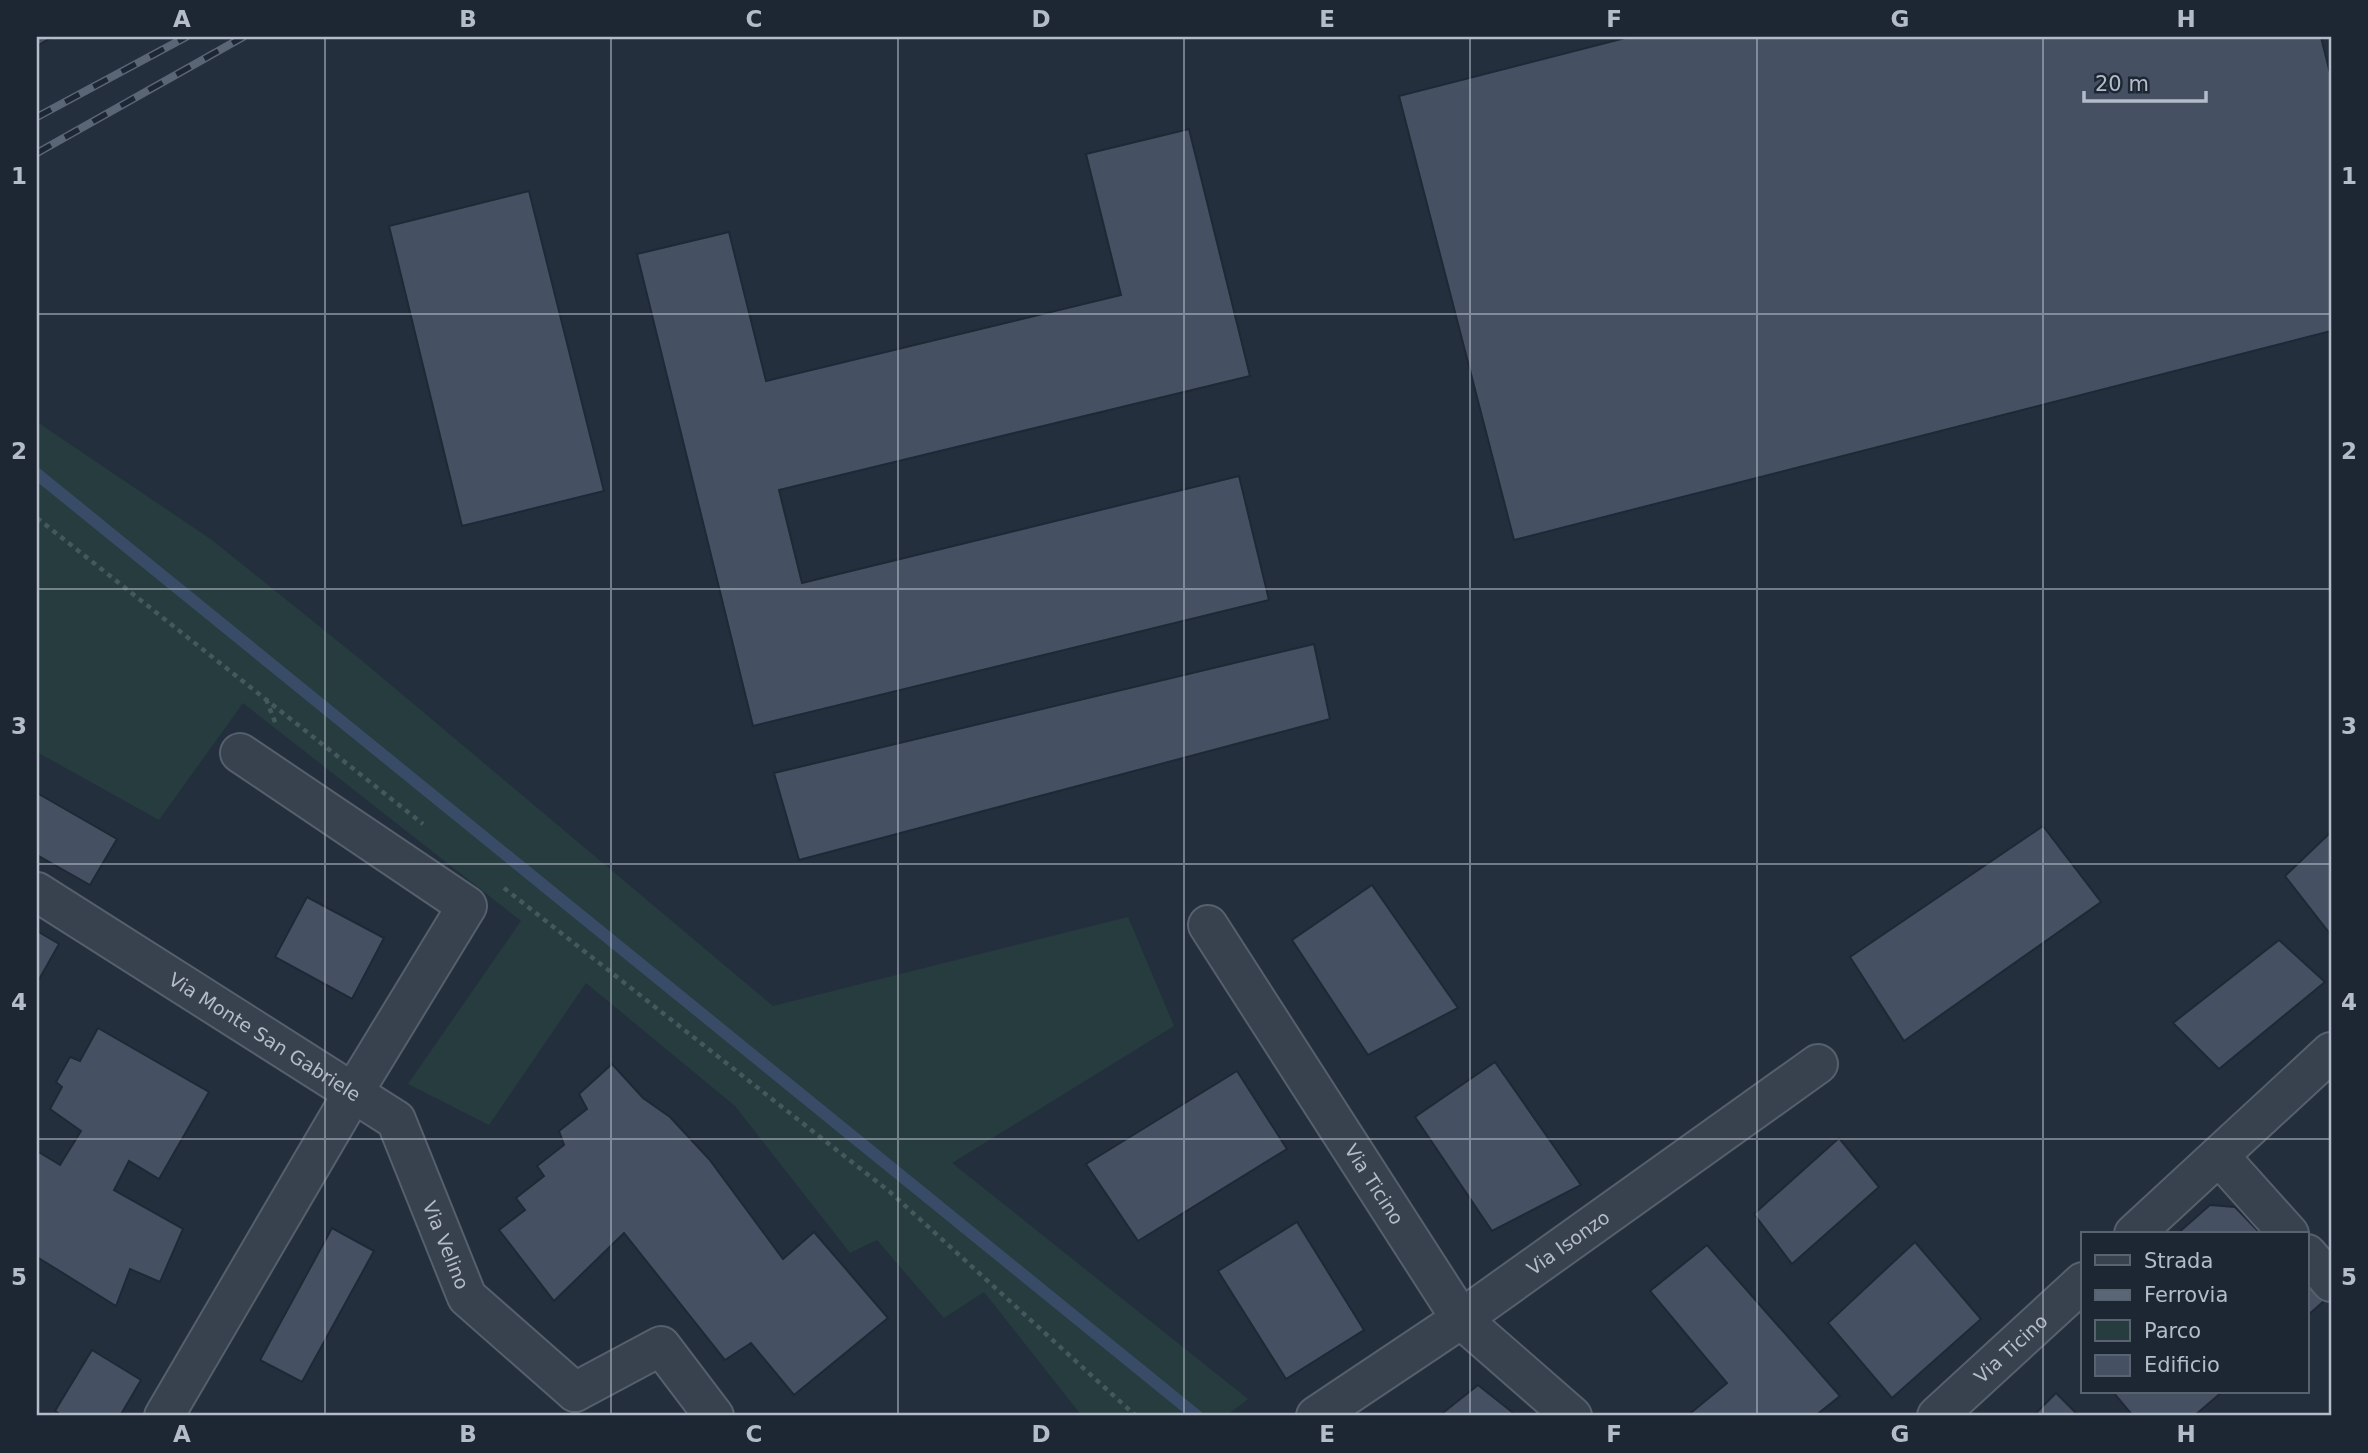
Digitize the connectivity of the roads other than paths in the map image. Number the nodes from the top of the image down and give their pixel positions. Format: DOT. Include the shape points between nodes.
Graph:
graph roads {
  1 [pos="240,754"];
  2 [pos="37,892"];
  3 [pos="1209,925"];
  4 [pos="2331,1052"];
  5 [pos="1818,1064"];
  6 [pos="353,1093"];
  7 [pos="2219,1156"];
  8 [pos="2136,1232"];
  9 [pos="2287,1232"];
  10 [pos="2308,1255"];
  11 [pos="2331,1282"];
  12 [pos="2081,1284"];
  13 [pos="1461,1319"];
  14 [pos="569,1404"];
  15 [pos="164,1416"];
  16 [pos="713,1416"];
  17 [pos="1316,1416"];
  18 [pos="1573,1416"];
  19 [pos="1937,1416"];
  1 -- 6 [label="street" via="467,906"];
  2 -- 6 [label="street, Via Monte San Gabriele"];
  3 -- 13 [label="street, Via Ticino"];
  4 -- 7 [label="street"];
  5 -- 13 [label="street, Via Isonzo"];
  6 -- 14 [label="street, Via Velino" via="397,1120 467,1297"];
  6 -- 15 [label="street, Via Monte San Gabriele"];
  7 -- 8 [label="street"];
  7 -- 9 [label="street"];
  10 -- 11 [label="street"];
  12 -- 19 [label="street, Via Ticino"];
  13 -- 17 [label="street, Via Isonzo"];
  13 -- 18 [label="street, Via Ticino"];
  14 -- 16 [label="street" via="662,1346"];
}
